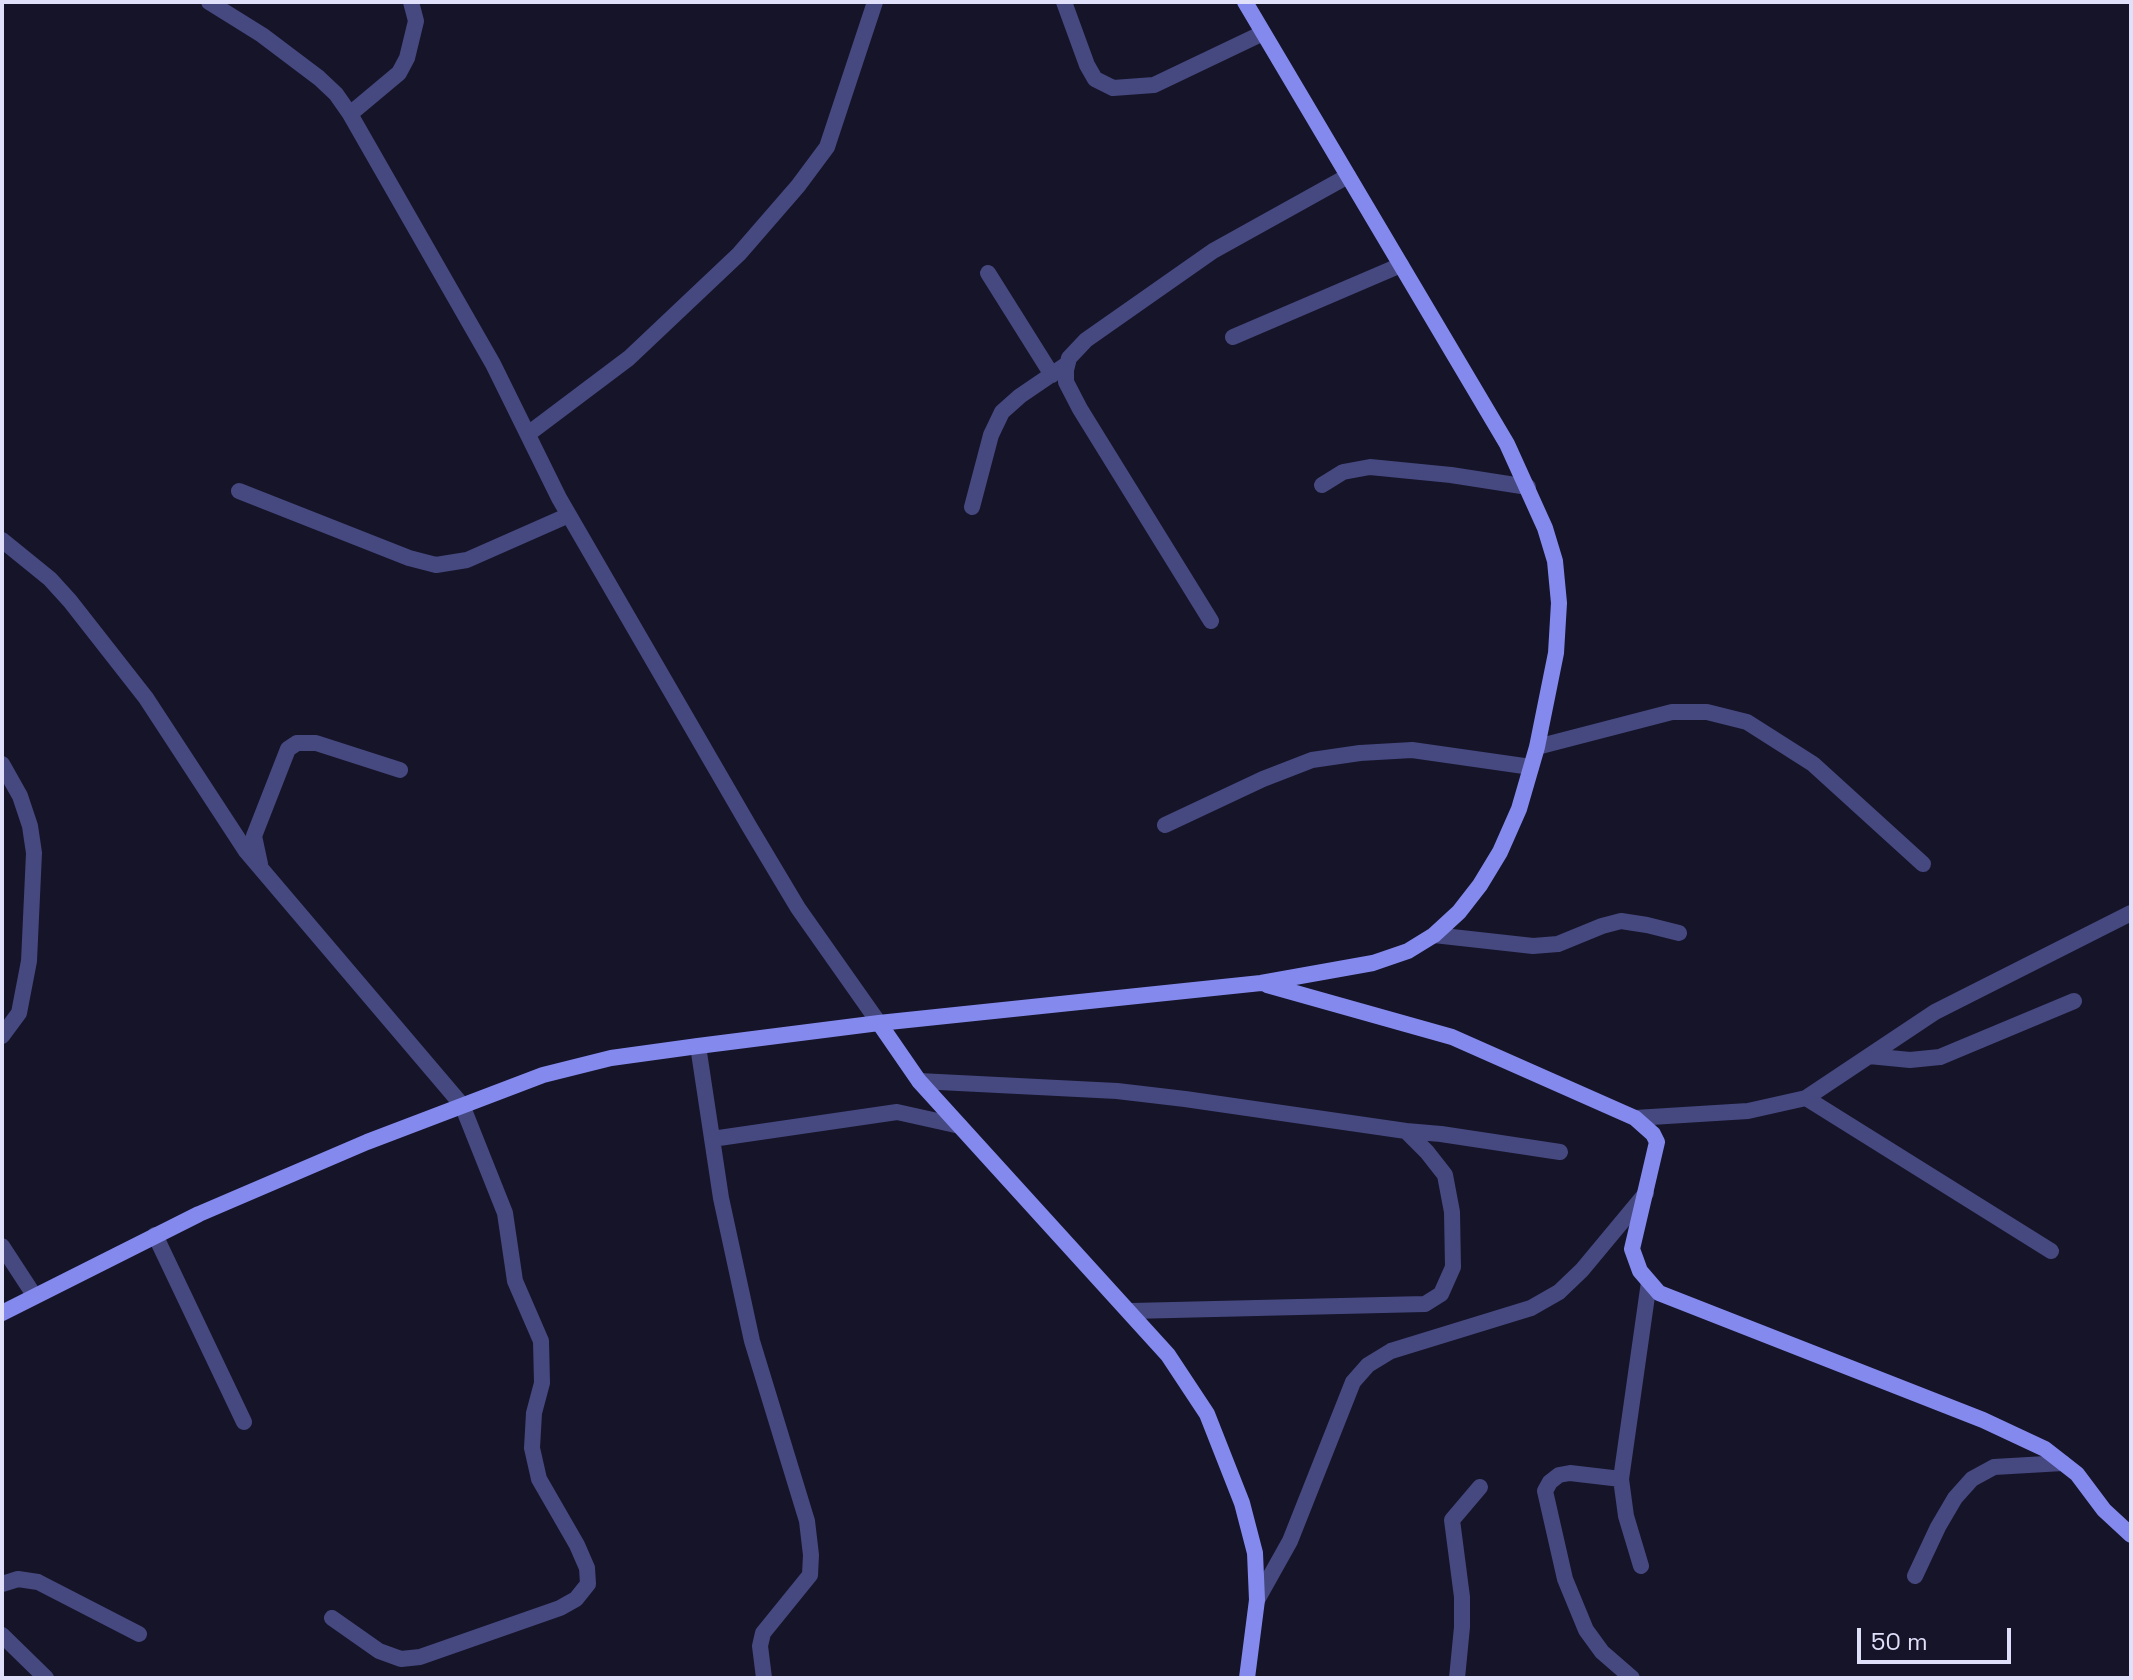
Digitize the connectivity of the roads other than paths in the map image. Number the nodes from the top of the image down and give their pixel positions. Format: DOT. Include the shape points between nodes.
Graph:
graph roads {
  1 [pos="209,2"];
  2 [pos="411,2"];
  3 [pos="875,2"];
  4 [pos="1064,2"];
  5 [pos="1245,2"];
  6 [pos="1263,33"];
  7 [pos="350,114"];
  8 [pos="1348,176"];
  9 [pos="1401,265"];
  10 [pos="988,273"];
  11 [pos="1233,337"];
  12 [pos="1067,364"];
  13 [pos="1052,375"];
  14 [pos="528,434"];
  15 [pos="1322,485"];
  16 [pos="1528,487"];
  17 [pos="239,491"];
  18 [pos="972,507"];
  19 [pos="569,515"];
  20 [pos="2,540"];
  21 [pos="1211,621"];
  22 [pos="1537,747"];
  23 [pos="2,764"];
  24 [pos="1531,767"];
  25 [pos="400,770"];
  26 [pos="1165,825"];
  27 [pos="1923,864"];
  28 [pos="261,870"];
  29 [pos="2131,913"];
  30 [pos="1679,933"];
  31 [pos="1434,935"];
  32 [pos="1261,983"];
  33 [pos="2074,1001"];
  34 [pos="879,1023"];
  35 [pos="2,1036"];
  36 [pos="698,1046"];
  37 [pos="1869,1056"];
  38 [pos="919,1081"];
  39 [pos="1806,1098"];
  40 [pos="462,1105"];
  41 [pos="1635,1118"];
  42 [pos="960,1126"];
  43 [pos="1406,1131"];
  44 [pos="712,1139"];
  45 [pos="1560,1152"];
  46 [pos="1646,1193"];
  47 [pos="155,1235"];
  48 [pos="2,1246"];
  49 [pos="2051,1251"];
  50 [pos="1649,1282"];
  51 [pos="34,1295"];
  52 [pos="1131,1311"];
  53 [pos="2,1313"];
  54 [pos="244,1422"];
  55 [pos="2063,1463"];
  56 [pos="1621,1479"];
  57 [pos="1480,1487"];
  58 [pos="2131,1535"];
  59 [pos="1641,1566"];
  60 [pos="1915,1576"];
  61 [pos="2,1584"];
  62 [pos="1257,1600"];
  63 [pos="332,1618"];
  64 [pos="139,1634"];
  65 [pos="2,1635"];
  66 [pos="40,1676"];
  67 [pos="764,1678"];
  68 [pos="1247,1678"];
  69 [pos="1457,1678"];
  70 [pos="1632,1678"];
  1 -- 7 [label="street" via="319,78"];
  2 -- 7 [label="street" via="416,21 399,73"];
  3 -- 14 [label="street" via="827,147 798,186 739,254 629,358"];
  4 -- 6 [label="street" via="1087,65 1095,79 1113,88 1154,85"];
  5 -- 6 [label="main road"];
  6 -- 8 [label="main road"];
  7 -- 14 [label="street"];
  8 -- 9 [label="main road"];
  8 -- 12 [label="street" via="1213,251 1086,340"];
  9 -- 11 [label="street"];
  9 -- 16 [label="main road"];
  10 -- 13 [label="street"];
  12 -- 13 [label="street"];
  12 -- 21 [label="street" via="1066,382 1080,409"];
  13 -- 18 [label="street" via="1002,412"];
  14 -- 19 [label="street"];
  15 -- 16 [label="street" via="1343,472 1370,467"];
  16 -- 22 [label="main road" via="1555,561 1559,603 1556,653"];
  17 -- 19 [label="street" via="436,565 467,560"];
  19 -- 34 [label="street" via="798,908"];
  20 -- 28 [label="street" via="50,579 146,698"];
  22 -- 24 [label="main road"];
  22 -- 27 [label="street" via="1672,712 1707,712 1747,722 1813,764"];
  23 -- 35 [label="street" via="20,796 34,853 29,961 19,1013"];
  24 -- 26 [label="street" via="1412,750 1312,760"];
  24 -- 31 [label="main road" via="1500,852 1459,912"];
  25 -- 28 [label="street" via="304,741 288,749 254,836"];
  28 -- 40 [label="street"];
  29 -- 37 [label="street" via="1935,1012"];
  30 -- 31 [label="street" via="1621,921 1558,944 1533,946"];
  31 -- 32 [label="main road" via="1373,963"];
  32 -- 34 [label="main road"];
  32 -- 41 [label="main road" via="1452,1037"];
  33 -- 37 [label="street" via="1940,1057"];
  34 -- 36 [label="main road"];
  34 -- 38 [label="main road"];
  36 -- 40 [label="main road" via="611,1058 543,1075"];
  36 -- 44 [label="street"];
  37 -- 39 [label="street"];
  38 -- 42 [label="main road"];
  38 -- 43 [label="street" via="1131,1093"];
  39 -- 41 [label="street" via="1748,1111"];
  39 -- 49 [label="street"];
  40 -- 47 [label="main road"];
  40 -- 63 [label="street" via="505,1213 515,1281 541,1341 542,1383 532,1448 539,1479 577,1545 588,1584 560,1608 420,1657 401,1659 379,1651"];
  41 -- 46 [label="main road" via="1657,1142"];
  42 -- 44 [label="street" via="897,1112"];
  42 -- 52 [label="main road"];
  43 -- 45 [label="street"];
  43 -- 52 [label="street" via="1445,1175 1453,1267 1441,1294 1425,1304"];
  44 -- 67 [label="street" via="752,1341 807,1521 811,1555 810,1575 763,1633"];
  46 -- 50 [label="main road" via="1632,1249"];
  46 -- 62 [label="street" via="1559,1292 1531,1308 1391,1351 1368,1365 1353,1382 1290,1541"];
  47 -- 51 [label="main road"];
  47 -- 54 [label="street"];
  48 -- 51 [label="street"];
  50 -- 55 [label="main road" via="1659,1293 2017,1434"];
  50 -- 56 [label="street"];
  51 -- 53 [label="main road"];
  52 -- 62 [label="main road" via="1207,1414 1242,1503 1255,1553"];
  55 -- 58 [label="main road"];
  55 -- 60 [label="street" via="1994,1467 1972,1479 1955,1498"];
  56 -- 59 [label="street"];
  56 -- 70 [label="street" via="1570,1473 1559,1475 1545,1491 1565,1579 1586,1630"];
  57 -- 69 [label="street" via="1452,1520 1462,1597"];
  61 -- 64 [label="street" via="18,1579 38,1582"];
  62 -- 68 [label="main road"];
  65 -- 66 [label="street"];
}
